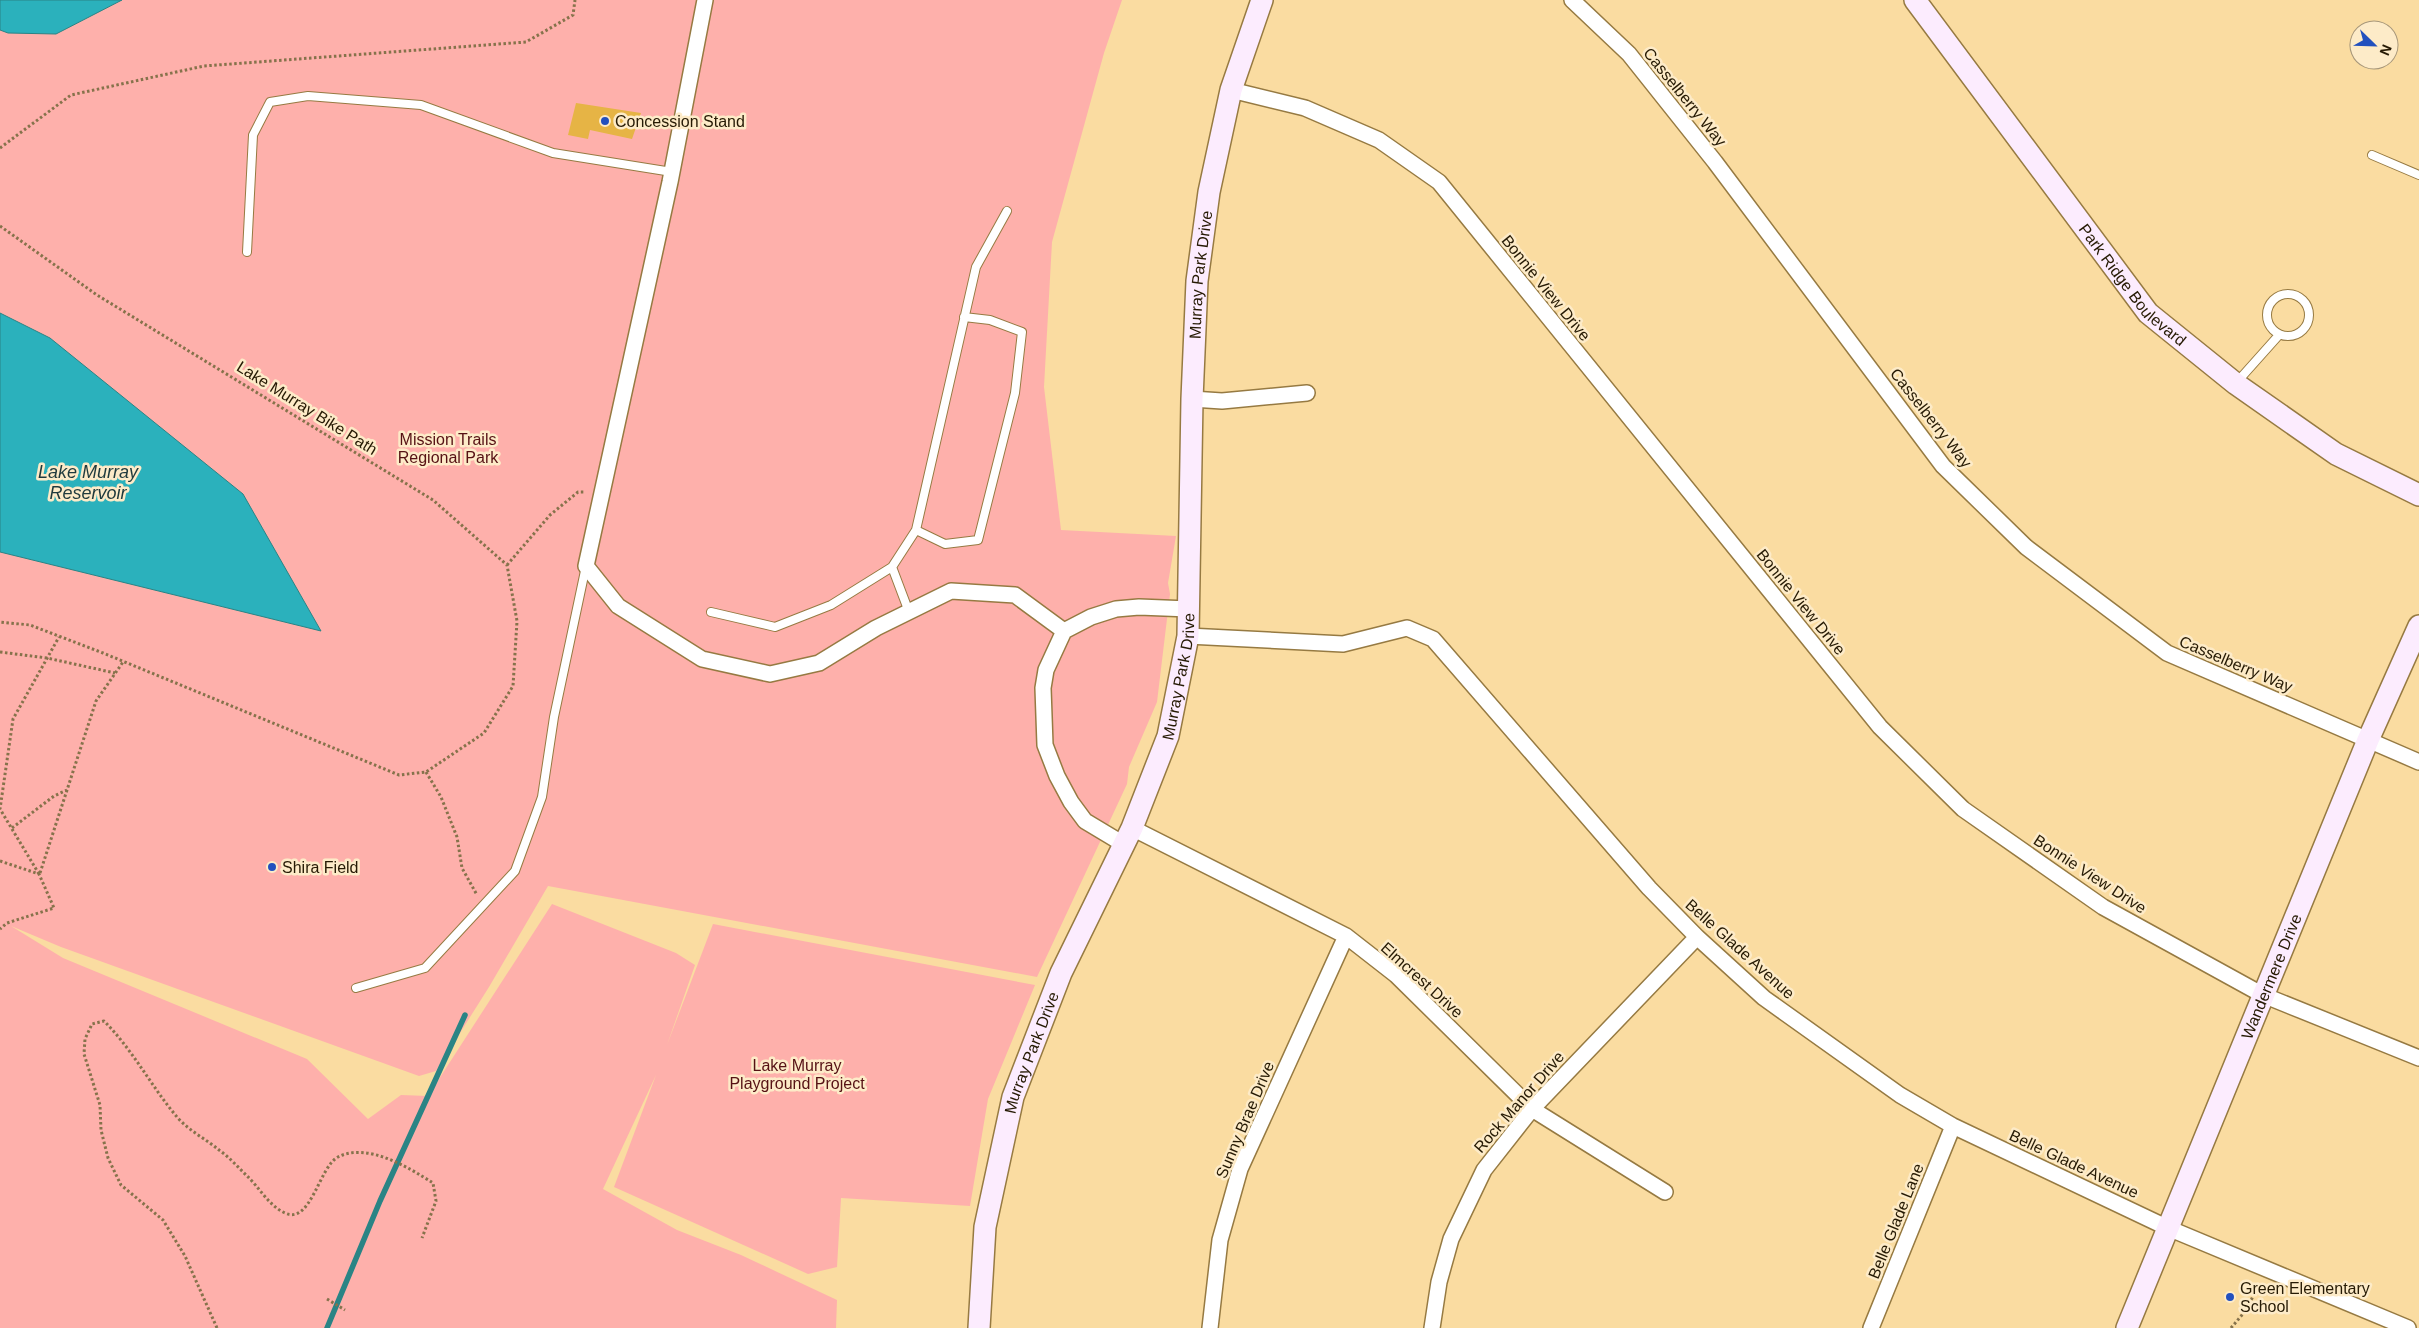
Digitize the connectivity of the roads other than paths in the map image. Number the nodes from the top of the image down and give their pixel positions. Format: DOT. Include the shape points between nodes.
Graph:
graph roads {
  1 [pos="705,0"];
  2 [pos="1262,0"];
  3 [pos="1572,0"];
  4 [pos="1915,0"];
  5 [pos="1231,90"];
  6 [pos="2372,155"];
  7 [pos="672,172"];
  8 [pos="2419,174"];
  9 [pos="1007,211"];
  10 [pos="246,252"];
  11 [pos="964,317"];
  12 [pos="2279,335"];
  13 [pos="2236,384"];
  14 [pos="1306,393"];
  15 [pos="1192,399"];
  16 [pos="2419,494"];
  17 [pos="916,530"];
  18 [pos="586,566"];
  19 [pos="892,567"];
  20 [pos="1189,610"];
  21 [pos="711,612"];
  22 [pos="909,612"];
  23 [pos="2419,626"];
  24 [pos="1064,631"];
  25 [pos="1188,636"];
  26 [pos="2368,740"];
  27 [pos="2419,762"];
  28 [pos="1129,836"];
  29 [pos="1346,936"];
  30 [pos="1697,937"];
  31 [pos="356,988"];
  32 [pos="2263,995"];
  33 [pos="2419,1058"];
  34 [pos="1532,1109"];
  35 [pos="1953,1126"];
  36 [pos="1665,1192"];
  37 [pos="2168,1228"];
  38 [pos="978,1328"];
  39 [pos="1210,1328"];
  40 [pos="1432,1328"];
  41 [pos="1871,1328"];
  42 [pos="2127,1328"];
  43 [pos="2408,1328"];
  1 -- 7 [label="street"];
  2 -- 5 [label="street, Murray Park Drive"];
  3 -- 26 [label="street, Casselberry Way" via="1629,54 1709,154 1943,466 2026,547 2167,653"];
  4 -- 13 [label="street, Park Ridge Boulevard" via="2148,313"];
  5 -- 15 [label="street, Murray Park Drive" via="1210,192 1197,281"];
  5 -- 32 [label="street, Bonnie View Drive" via="1305,108 1379,140 1439,182 1880,727 1963,809 2102,907"];
  6 -- 8 [label="lane"];
  7 -- 10 [label="lane" via="553,153 421,105 308,96 270,102 252,135"];
  7 -- 18 [label="street"];
  9 -- 11 [label="lane" via="976,267"];
  11 -- 17 [label="lane"];
  11 -- 17 [label="lane" via="990,320 1022,332 1015,393 978,540 945,544"];
  12 -- 12 [label="lane" via="2294,336 2307,326 2309,312 2296,295 2275,298 2267,309 2268,324"];
  12 -- 13 [label="lane"];
  13 -- 16 [label="street, Park Ridge Boulevard" via="2336,454"];
  14 -- 15 [label="street" via="1222,401"];
  15 -- 20 [label="street, Murray Park Drive"];
  17 -- 19 [label="lane"];
  18 -- 22 [label="street" via="618,606 702,659 770,674 819,663"];
  18 -- 31 [label="lane" via="554,717 542,797 515,870 425,968"];
  19 -- 21 [label="lane" via="831,604 775,627"];
  19 -- 22 [label="lane"];
  20 -- 24 [label="street" via="1139,606 1116,609 1091,616"];
  20 -- 25 [label="street, Murray Park Drive"];
  22 -- 24 [label="street" via="951,591 1015,595"];
  23 -- 26 [label="street, Wandermere Drive"];
  24 -- 28 [label="street, Elmcrest Drive" via="1046,670 1043,688 1045,745 1057,776 1085,821"];
  25 -- 28 [label="street, Murray Park Drive" via="1168,736"];
  25 -- 30 [label="street, Belle Glade Avenue" via="1343,644 1407,628 1433,639 1649,888"];
  26 -- 27 [label="street, Casselberry Way"];
  26 -- 32 [label="street, Wandermere Drive"];
  28 -- 29 [label="street, Elmcrest Drive"];
  28 -- 38 [label="street, Murray Park Drive" via="1061,973 1013,1097 985,1227"];
  29 -- 34 [label="street, Elmcrest Drive" via="1396,975"];
  29 -- 39 [label="street, Sunny Brae Drive" via="1240,1169 1220,1240"];
  30 -- 34 [label="street, Rock Manor Drive"];
  30 -- 35 [label="street, Belle Glade Avenue" via="1764,998 1900,1095"];
  32 -- 33 [label="street, Bonnie View Drive"];
  32 -- 37 [label="street, Wandermere Drive"];
  34 -- 36 [label="street, Elmcrest Drive"];
  34 -- 40 [label="street, Rock Manor Drive" via="1484,1170 1451,1239 1439,1282"];
  35 -- 37 [label="street, Belle Glade Avenue"];
  35 -- 41 [label="street, Belle Glade Lane"];
  37 -- 42 [label="street, Wandermere Drive"];
  37 -- 43 [label="street, Belle Glade Avenue"];
}
